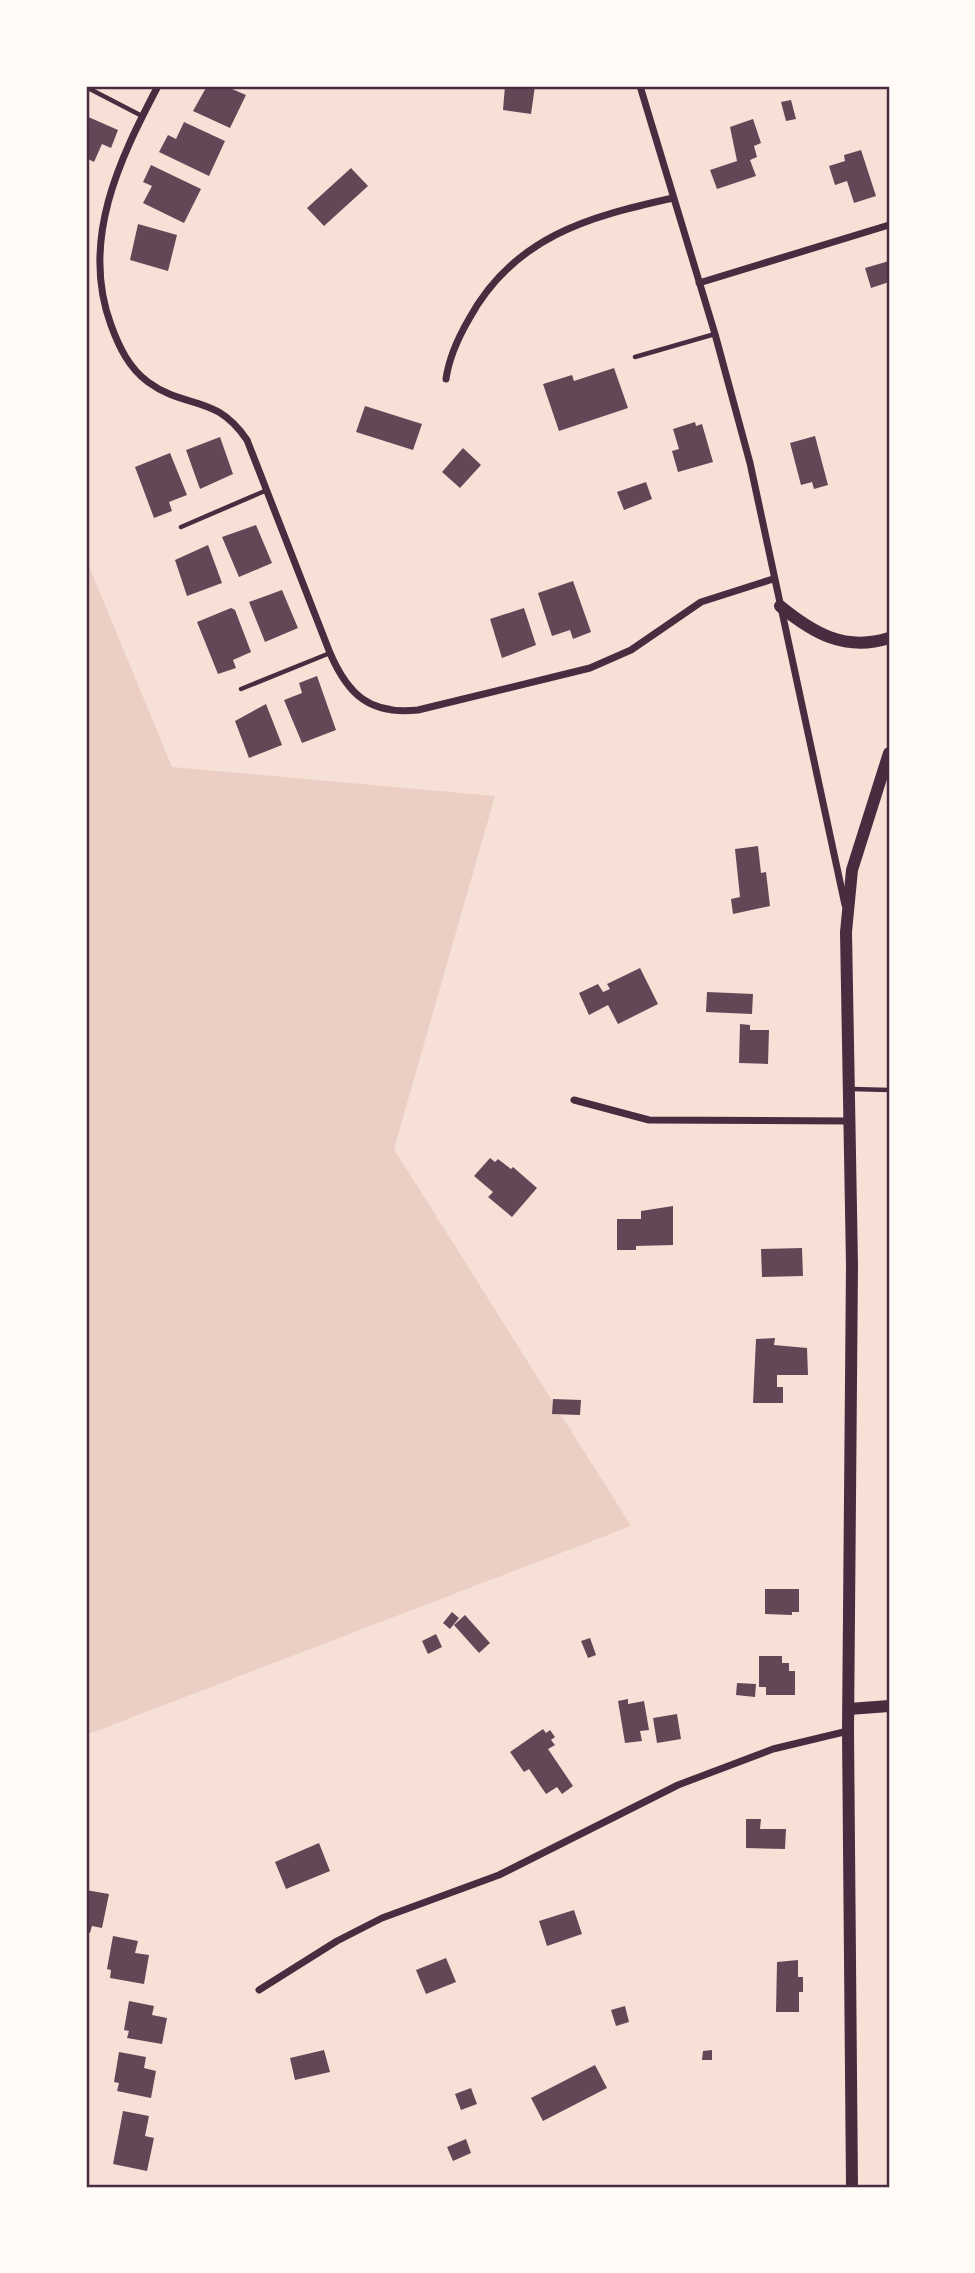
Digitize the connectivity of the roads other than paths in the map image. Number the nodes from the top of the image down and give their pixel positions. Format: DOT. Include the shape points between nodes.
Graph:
graph roads {
  1 [pos="158,86"];
  2 [pos="640,86"];
  3 [pos="86,87"];
  4 [pos="143,116"];
  5 [pos="673,198"];
  6 [pos="889,225"];
  7 [pos="699,282"];
  8 [pos="715,334"];
  9 [pos="635,357"];
  10 [pos="446,379"];
  11 [pos="268,490"];
  12 [pos="181,527"];
  13 [pos="773,579"];
  14 [pos="780,606"];
  15 [pos="889,638"];
  16 [pos="330,653"];
  17 [pos="241,689"];
  18 [pos="889,754"];
  19 [pos="847,913"];
  20 [pos="848,1089"];
  21 [pos="889,1090"];
  22 [pos="574,1100"];
  23 [pos="849,1121"];
  24 [pos="889,1706"];
  25 [pos="849,1709"];
  26 [pos="848,1731"];
  27 [pos="259,1990"];
  28 [pos="852,2187"];
  1 -- 4 [label="street"];
  2 -- 5 [label="street"];
  3 -- 4 [label="lane"];
  4 -- 11 [label="street" via="108,200 100,232 98,262 108,317 128,361 146,381 169,394 218,409 239,427"];
  5 -- 7 [label="street"];
  5 -- 10 [label="street" via="597,218 523,252 473,312 454,348"];
  6 -- 7 [label="street"];
  7 -- 8 [label="street"];
  8 -- 9 [label="lane"];
  8 -- 13 [label="street" via="750,463"];
  11 -- 12 [label="lane"];
  11 -- 16 [label="street"];
  13 -- 14 [label="street"];
  13 -- 16 [label="street" via="701,602 631,650 590,668 418,710 390,711 365,701 345,683"];
  14 -- 15 [label="main road" via="822,636 856,643"];
  14 -- 19 [label="street"];
  16 -- 17 [label="lane"];
  18 -- 19 [label="main road" via="852,870"];
  19 -- 20 [label="main road"];
  20 -- 21 [label="lane"];
  20 -- 23 [label="main road"];
  22 -- 23 [label="street" via="649,1120"];
  23 -- 25 [label="main road"];
  24 -- 25 [label="main road"];
  25 -- 26 [label="main road"];
  26 -- 27 [label="street" via="772,1749 678,1785 499,1875 382,1918"];
  26 -- 28 [label="main road"];
}
